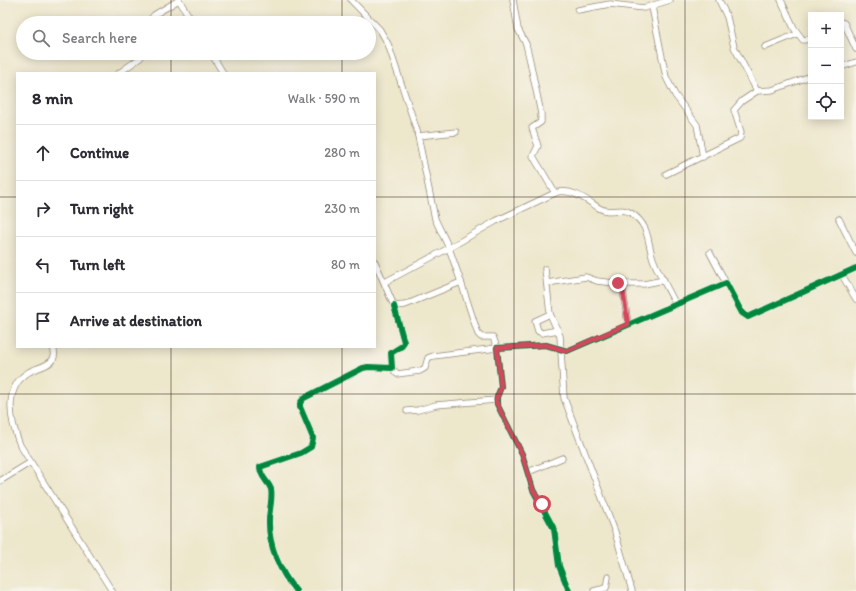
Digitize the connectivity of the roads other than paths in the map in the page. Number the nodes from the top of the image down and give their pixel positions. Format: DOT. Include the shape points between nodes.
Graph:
graph roads {
  1 [pos="179,0"];
  2 [pos="351,0"];
  3 [pos="512,0"];
  4 [pos="670,0"];
  5 [pos="719,0"];
  6 [pos="781,0"];
  7 [pos="652,7"];
  8 [pos="578,10"];
  9 [pos="153,16"];
  10 [pos="189,16"];
  11 [pos="367,16"];
  12 [pos="844,24"];
  13 [pos="376,26"];
  14 [pos="797,34"];
  15 [pos="808,39"];
  16 [pos="765,47"];
  17 [pos="856,49"];
  18 [pos="137,60"];
  19 [pos="215,60"];
  20 [pos="856,62"];
  21 [pos="844,66"];
  22 [pos="120,72"];
  23 [pos="222,72"];
  24 [pos="808,77"];
  25 [pos="757,91"];
  26 [pos="456,132"];
  27 [pos="418,136"];
  28 [pos="702,157"];
  29 [pos="666,174"];
  30 [pos="555,193"];
  31 [pos="839,220"];
  32 [pos="449,248"];
  33 [pos="710,253"];
  34 [pos="856,253"];
  35 [pos="376,264"];
  36 [pos="856,268"];
  37 [pos="545,269"];
  38 [pos="842,275"];
  39 [pos="664,280"];
  40 [pos="385,282"];
  41 [pos="461,282"];
  42 [pos="547,283"];
  43 [pos="726,283"];
  44 [pos="622,284"];
  45 [pos="856,299"];
  46 [pos="676,305"];
  47 [pos="394,306"];
  48 [pos="550,314"];
  49 [pos="628,324"];
  50 [pos="558,330"];
  51 [pos="53,348"];
  52 [pos="497,348"];
  53 [pos="561,350"];
  54 [pos="392,368"];
  55 [pos="496,400"];
  56 [pos="407,411"];
  57 [pos="562,458"];
  58 [pos="31,462"];
  59 [pos="528,472"];
  60 [pos="0,482"];
  61 [pos="608,577"];
  62 [pos="112,591"];
  63 [pos="296,591"];
  64 [pos="569,591"];
  65 [pos="594,591"];
  66 [pos="632,591"];
  1 -- 9 [label="street"];
  1 -- 10 [label="street"];
  2 -- 11 [label="street"];
  3 -- 30 [label="street" via="518,29 526,44 541,114 541,122 532,128 538,146 533,156"];
  4 -- 7 [label="street"];
  5 -- 25 [label="street" via="727,17 734,48"];
  6 -- 14 [label="street"];
  7 -- 8 [label="street" via="636,8 610,4"];
  7 -- 28 [label="street" via="666,77 675,95 697,125"];
  12 -- 17 [label="street"];
  13 -- 27 [label="street" via="385,37"];
  14 -- 15 [label="street" via="803,40"];
  14 -- 16 [label="street"];
  18 -- 22 [label="street"];
  19 -- 23 [label="street"];
  20 -- 21 [label="street"];
  24 -- 25 [label="street" via="772,90"];
  25 -- 28 [label="street" via="734,110 741,132 740,138"];
  26 -- 27 [label="street"];
  27 -- 32 [label="street" via="433,212"];
  28 -- 29 [label="street"];
  30 -- 32 [label="street" via="496,221"];
  30 -- 39 [label="street" via="564,190 603,210 609,212 621,209 637,218 648,233 650,252"];
  31 -- 34 [label="street"];
  32 -- 40 [label="street"];
  32 -- 41 [label="street"];
  33 -- 43 [label="street"];
  35 -- 40 [label="street"];
  36 -- 38 [label="street"];
  37 -- 42 [label="street"];
  38 -- 43 [label="street" via="748,317 742,313"];
  38 -- 45 [label="street"];
  39 -- 44 [label="street" via="644,284"];
  39 -- 46 [label="street"];
  40 -- 47 [label="street"];
  41 -- 47 [label="street" via="410,303"];
  41 -- 52 [label="street" via="478,334 481,337 493,337"];
  42 -- 44 [label="street" via="586,277"];
  42 -- 48 [label="street"];
  43 -- 46 [label="street"];
  44 -- 49 [label="street"];
  46 -- 49 [label="street"];
  47 -- 54 [label="street" via="404,342 391,353"];
  48 -- 50 [label="street"];
  48 -- 50 [label="street" via="535,321 538,331 542,333"];
  49 -- 53 [label="street" via="570,350"];
  50 -- 53 [label="street"];
  51 -- 58 [label="street" via="52,360 23,376 11,396 18,439"];
  52 -- 53 [label="street" via="546,345"];
  52 -- 54 [label="street" via="433,356 428,358 425,368 415,372 397,374"];
  52 -- 55 [label="street" via="501,387"];
  53 -- 66 [label="street" via="564,398 610,518"];
  54 -- 63 [label="street" via="363,368 304,398 300,407 312,438 311,447 260,467 262,477 271,490 268,531 270,541"];
  55 -- 56 [label="street" via="436,405"];
  55 -- 59 [label="street"];
  57 -- 59 [label="street"];
  58 -- 60 [label="street"];
  58 -- 62 [label="street"];
  59 -- 64 [label="street" via="533,490 554,529 559,566"];
  61 -- 65 [label="street" via="606,588"];
}
